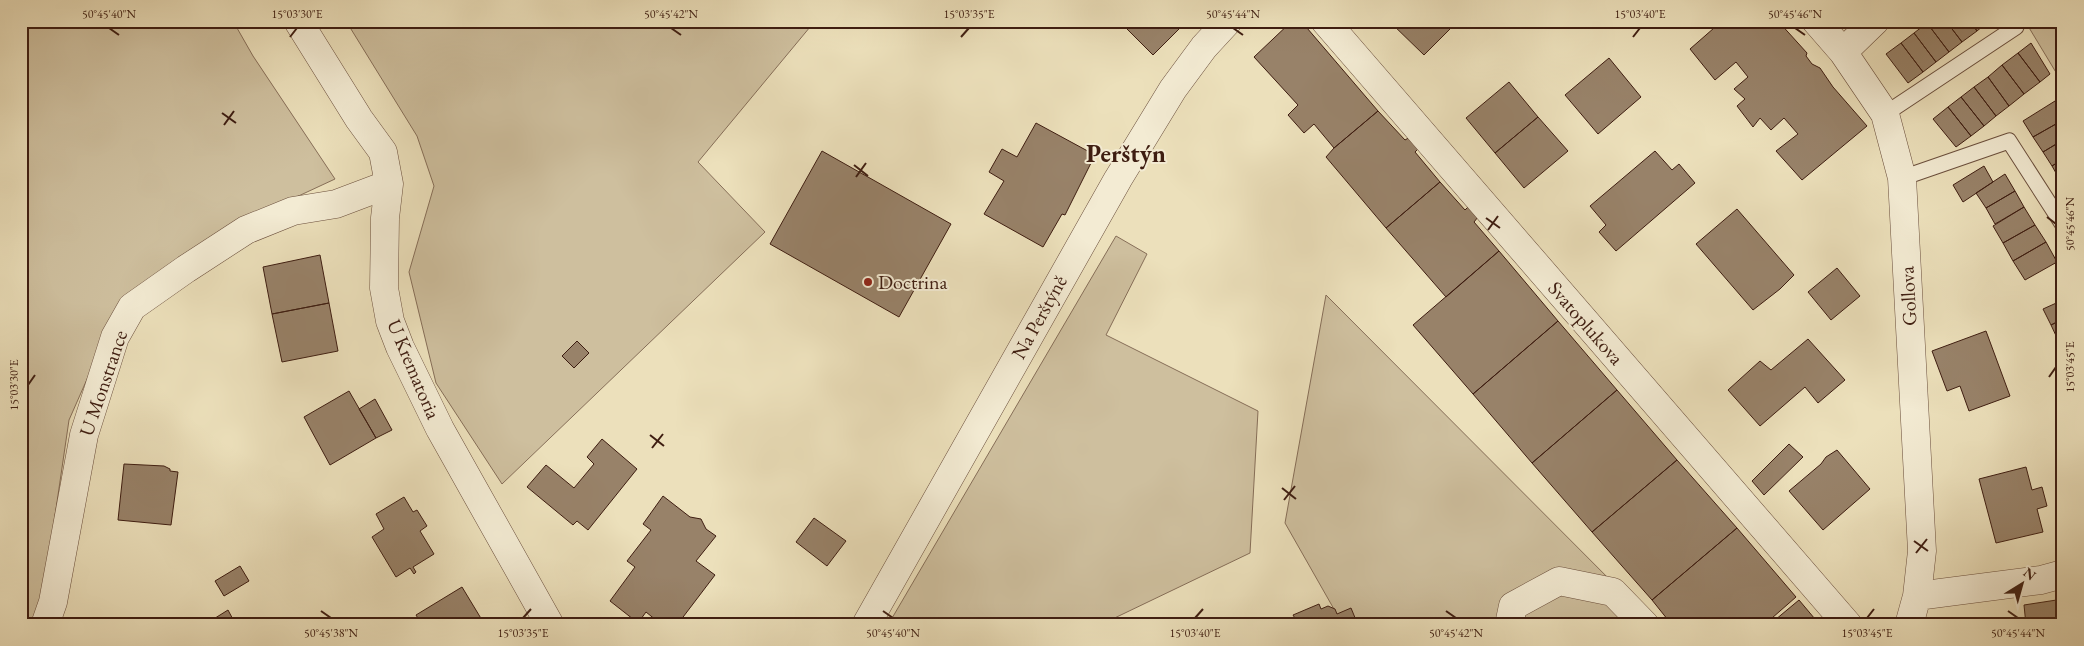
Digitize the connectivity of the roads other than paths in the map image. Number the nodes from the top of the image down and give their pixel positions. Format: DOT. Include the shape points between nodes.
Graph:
graph roads {
  1 [pos="298,21"];
  2 [pos="1228,21"];
  3 [pos="1325,21"];
  4 [pos="1816,21"];
  5 [pos="1875,21"];
  6 [pos="2016,27"];
  7 [pos="1843,52"];
  8 [pos="1885,114"];
  9 [pos="1902,178"];
  10 [pos="389,184"];
  11 [pos="2063,224"];
  12 [pos="2063,574"];
  13 [pos="1917,596"];
  14 [pos="45,625"];
  15 [pos="550,625"];
  16 [pos="866,625"];
  17 [pos="1509,625"];
  18 [pos="1644,625"];
  19 [pos="1848,625"];
  20 [pos="1909,625"];
  1 -- 10 [label="street, U Krematoria" via="383,152"];
  2 -- 16 [label="street, Na Perštýně" via="1204,46 1173,89 1109,194"];
  3 -- 19 [label="street, Svatoplukova"];
  4 -- 7 [label="street, Gollova"];
  5 -- 7 [label="street"];
  6 -- 8 [label="lane"];
  7 -- 8 [label="street, Gollova"];
  8 -- 9 [label="street, Gollova"];
  9 -- 11 [label="lane" via="2009,141"];
  9 -- 13 [label="street, Gollova" via="1922,551"];
  10 -- 14 [label="street, U Monstrance" via="336,204 293,211 246,230 132,307 115,337 84,435 53,602"];
  10 -- 15 [label="street, U Krematoria" via="384,288 390,321 440,429"];
  12 -- 13 [label="street" via="2041,580"];
  13 -- 20 [label="street, Gollova"];
  17 -- 18 [label="street" via="1513,606 1559,581 1613,592"];
}
